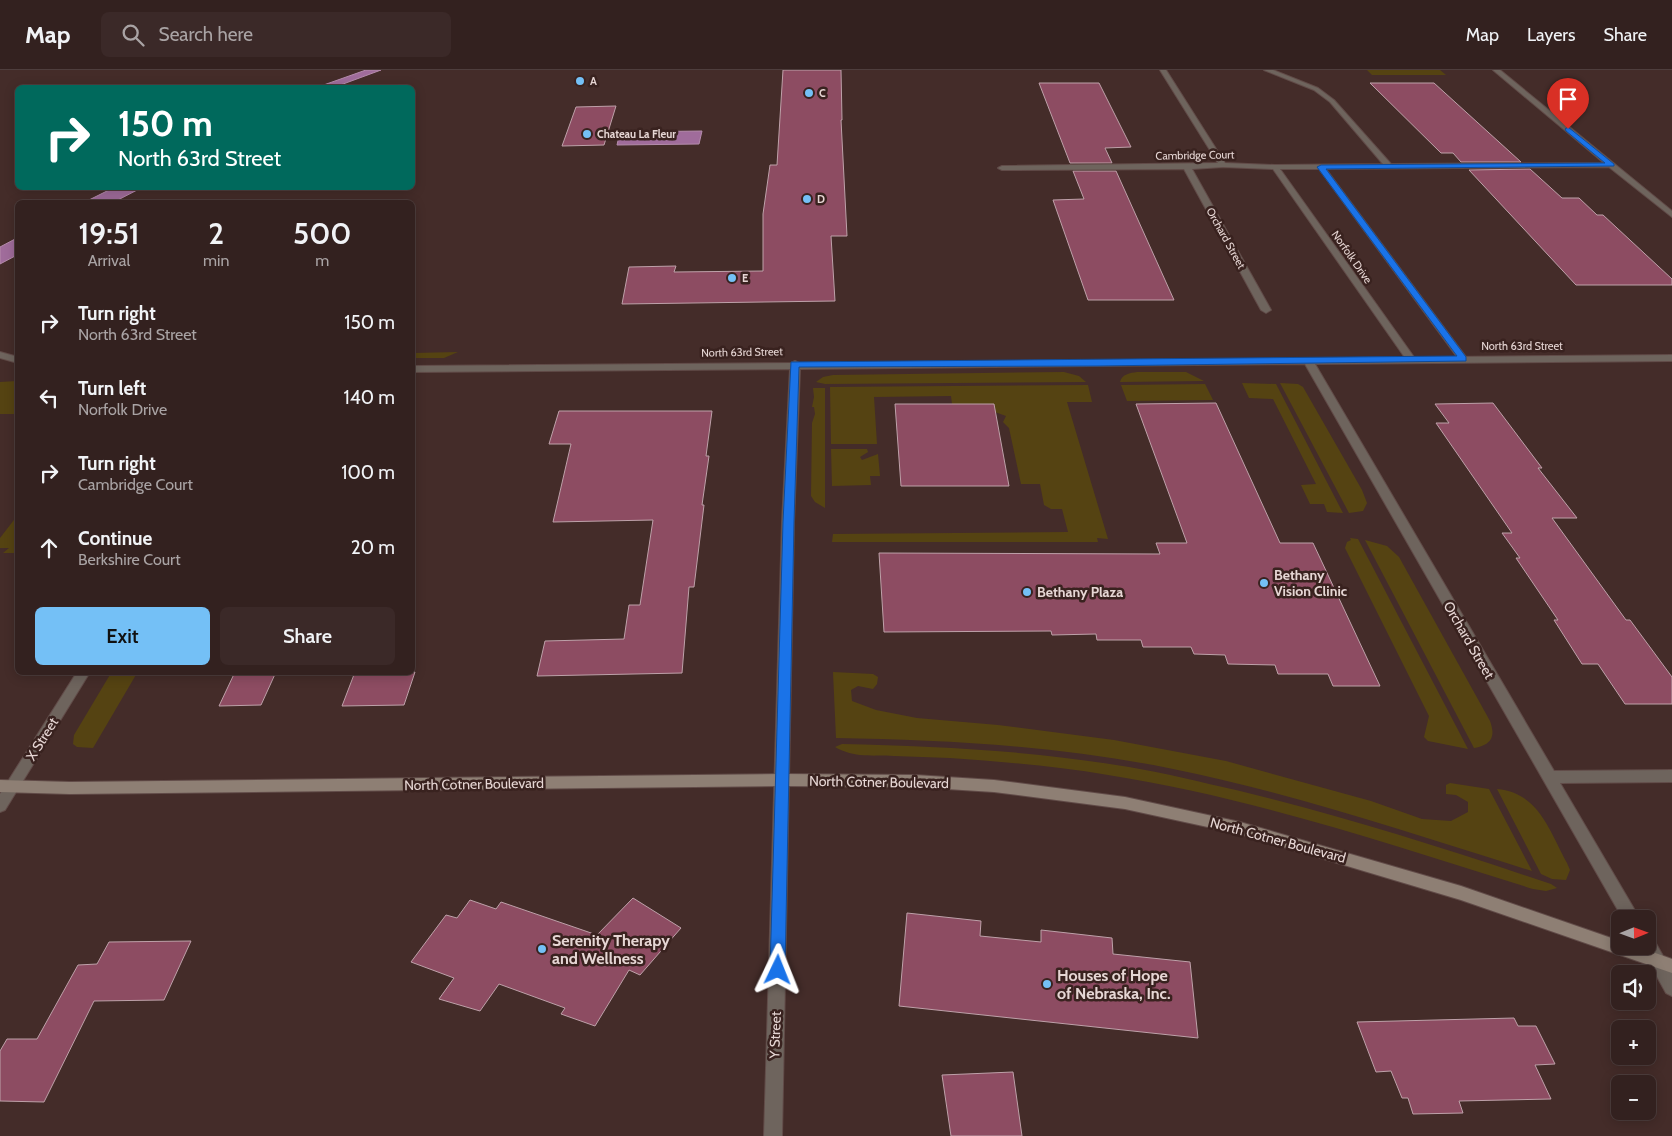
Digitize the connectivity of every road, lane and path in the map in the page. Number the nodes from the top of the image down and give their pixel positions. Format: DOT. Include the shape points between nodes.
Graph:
graph roads {
  1 [pos="1163,70"];
  2 [pos="1267,70"];
  3 [pos="1496,70"];
  4 [pos="1223,165"];
  5 [pos="1388,165"];
  6 [pos="1612,165"];
  7 [pos="1187,167"];
  8 [pos="1275,167"];
  9 [pos="1321,167"];
  10 [pos="1002,168"];
  11 [pos="1672,215"];
  12 [pos="1266,310"];
  13 [pos="0,355"];
  14 [pos="1672,358"];
  15 [pos="15,359"];
  16 [pos="1463,359"];
  17 [pos="1411,360"];
  18 [pos="1308,361"];
  19 [pos="794,364"];
  20 [pos="415,369"];
  21 [pos="82,675"];
  22 [pos="1672,776"];
  23 [pos="1548,777"];
  24 [pos="783,780"];
  25 [pos="6,786"];
  26 [pos="0,806"];
  27 [pos="1627,910"];
  28 [pos="1653,955"];
  29 [pos="1656,960"];
  30 [pos="1672,966"];
  31 [pos="1672,988"];
  32 [pos="773,1136"];
  1 -- 4 [label="street"];
  2 -- 5 [label="street" via="1316,89 1332,101"];
  3 -- 6 [label="street"];
  4 -- 7 [label="street, Cambridge Court"];
  4 -- 8 [label="street, Cambridge Court"];
  5 -- 6 [label="street, Cambridge Court"];
  5 -- 9 [label="street, Cambridge Court"];
  6 -- 11 [label="street"];
  7 -- 10 [label="street, Cambridge Court"];
  7 -- 12 [label="street, Orchard Street"];
  8 -- 9 [label="street, Cambridge Court"];
  8 -- 17 [label="street, Norfolk Drive"];
  9 -- 16 [label="street"];
  13 -- 15 [label="street"];
  14 -- 16 [label="street, North 63rd Street"];
  16 -- 17 [label="street, North 63rd Street"];
  17 -- 18 [label="street, North 63rd Street"];
  18 -- 19 [label="street, North 63rd Street"];
  18 -- 23 [label="street, Orchard Street"];
  19 -- 20 [label="street, North 63rd Street"];
  19 -- 24 [label="street, Y Street"];
  21 -- 25 [label="street, X Street"];
  22 -- 23 [label="street"];
  23 -- 27 [label="street, Orchard Street"];
  24 -- 25 [label="main road, North Cotner Boulevard"];
  24 -- 29 [label="main road, North Cotner Boulevard" via="915,781 994,786 1156,808 1344,857"];
  24 -- 32 [label="street, Y Street"];
  25 -- 26 [label="street, X Street"];
  28 -- 29 [label="street"];
  29 -- 30 [label="main road, North Cotner Boulevard"];
  29 -- 31 [label="street"];
}
